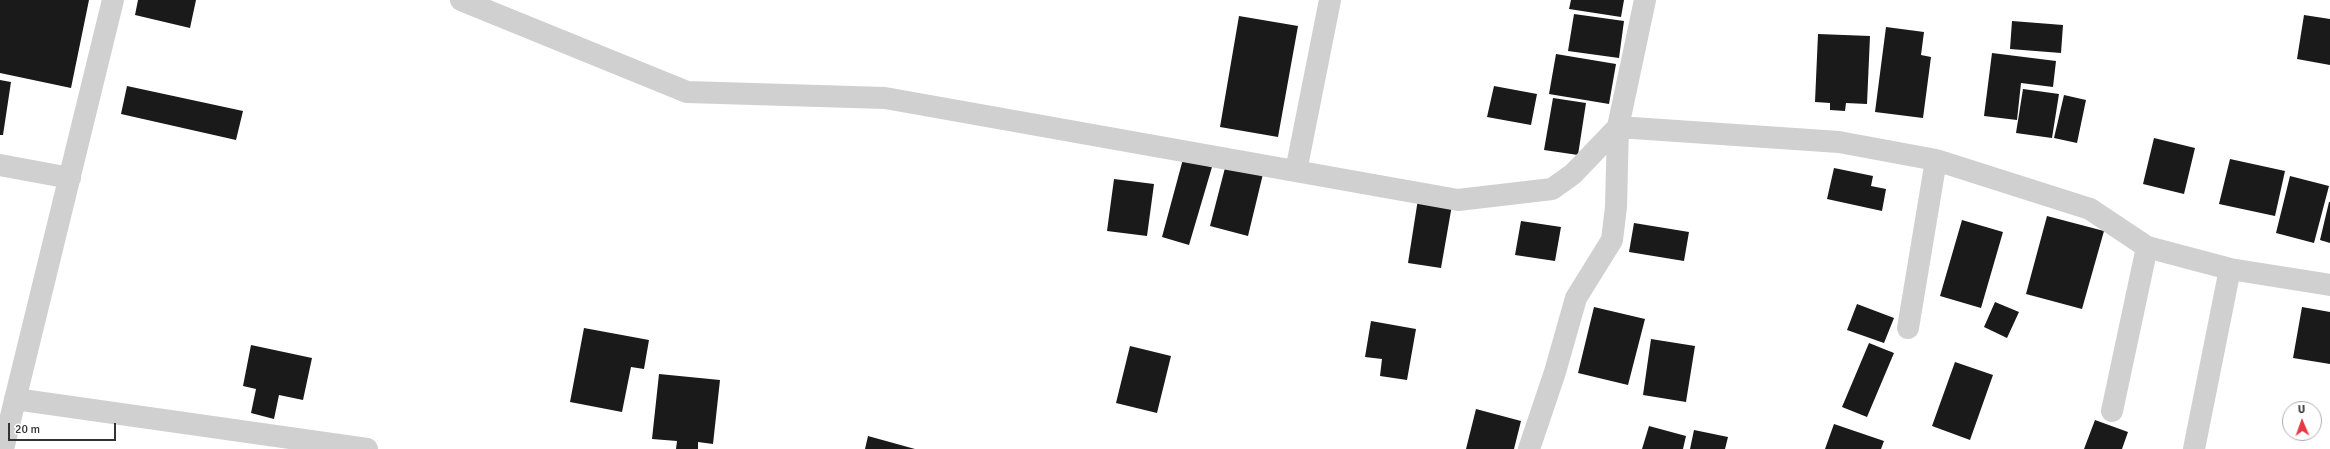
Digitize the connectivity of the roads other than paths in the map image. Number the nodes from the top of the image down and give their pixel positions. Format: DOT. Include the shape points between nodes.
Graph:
graph roads {
  1 [pos="112,0"];
  2 [pos="461,0"];
  3 [pos="1330,0"];
  4 [pos="1645,0"];
  5 [pos="1618,127"];
  6 [pos="1936,160"];
  7 [pos="0,164"];
  8 [pos="1296,171"];
  9 [pos="70,178"];
  10 [pos="2147,248"];
  11 [pos="2230,269"];
  12 [pos="2330,285"];
  13 [pos="1908,328"];
  14 [pos="15,399"];
  15 [pos="2112,411"];
  16 [pos="3,449"];
  17 [pos="367,449"];
  18 [pos="1530,449"];
  19 [pos="2194,449"];
  1 -- 9 [label="street"];
  2 -- 8 [label="street" via="687,92 885,98"];
  3 -- 8 [label="street"];
  4 -- 5 [label="street"];
  5 -- 6 [label="street" via="1839,142"];
  5 -- 8 [label="street" via="1568,178 1552,189 1458,200"];
  5 -- 18 [label="street" via="1616,207 1612,240 1576,298 1556,372"];
  6 -- 10 [label="street" via="2090,209"];
  6 -- 13 [label="street"];
  7 -- 9 [label="street"];
  9 -- 14 [label="street"];
  10 -- 11 [label="street"];
  10 -- 15 [label="street"];
  11 -- 12 [label="street"];
  11 -- 19 [label="street"];
  14 -- 16 [label="street"];
  14 -- 17 [label="street"];
}
